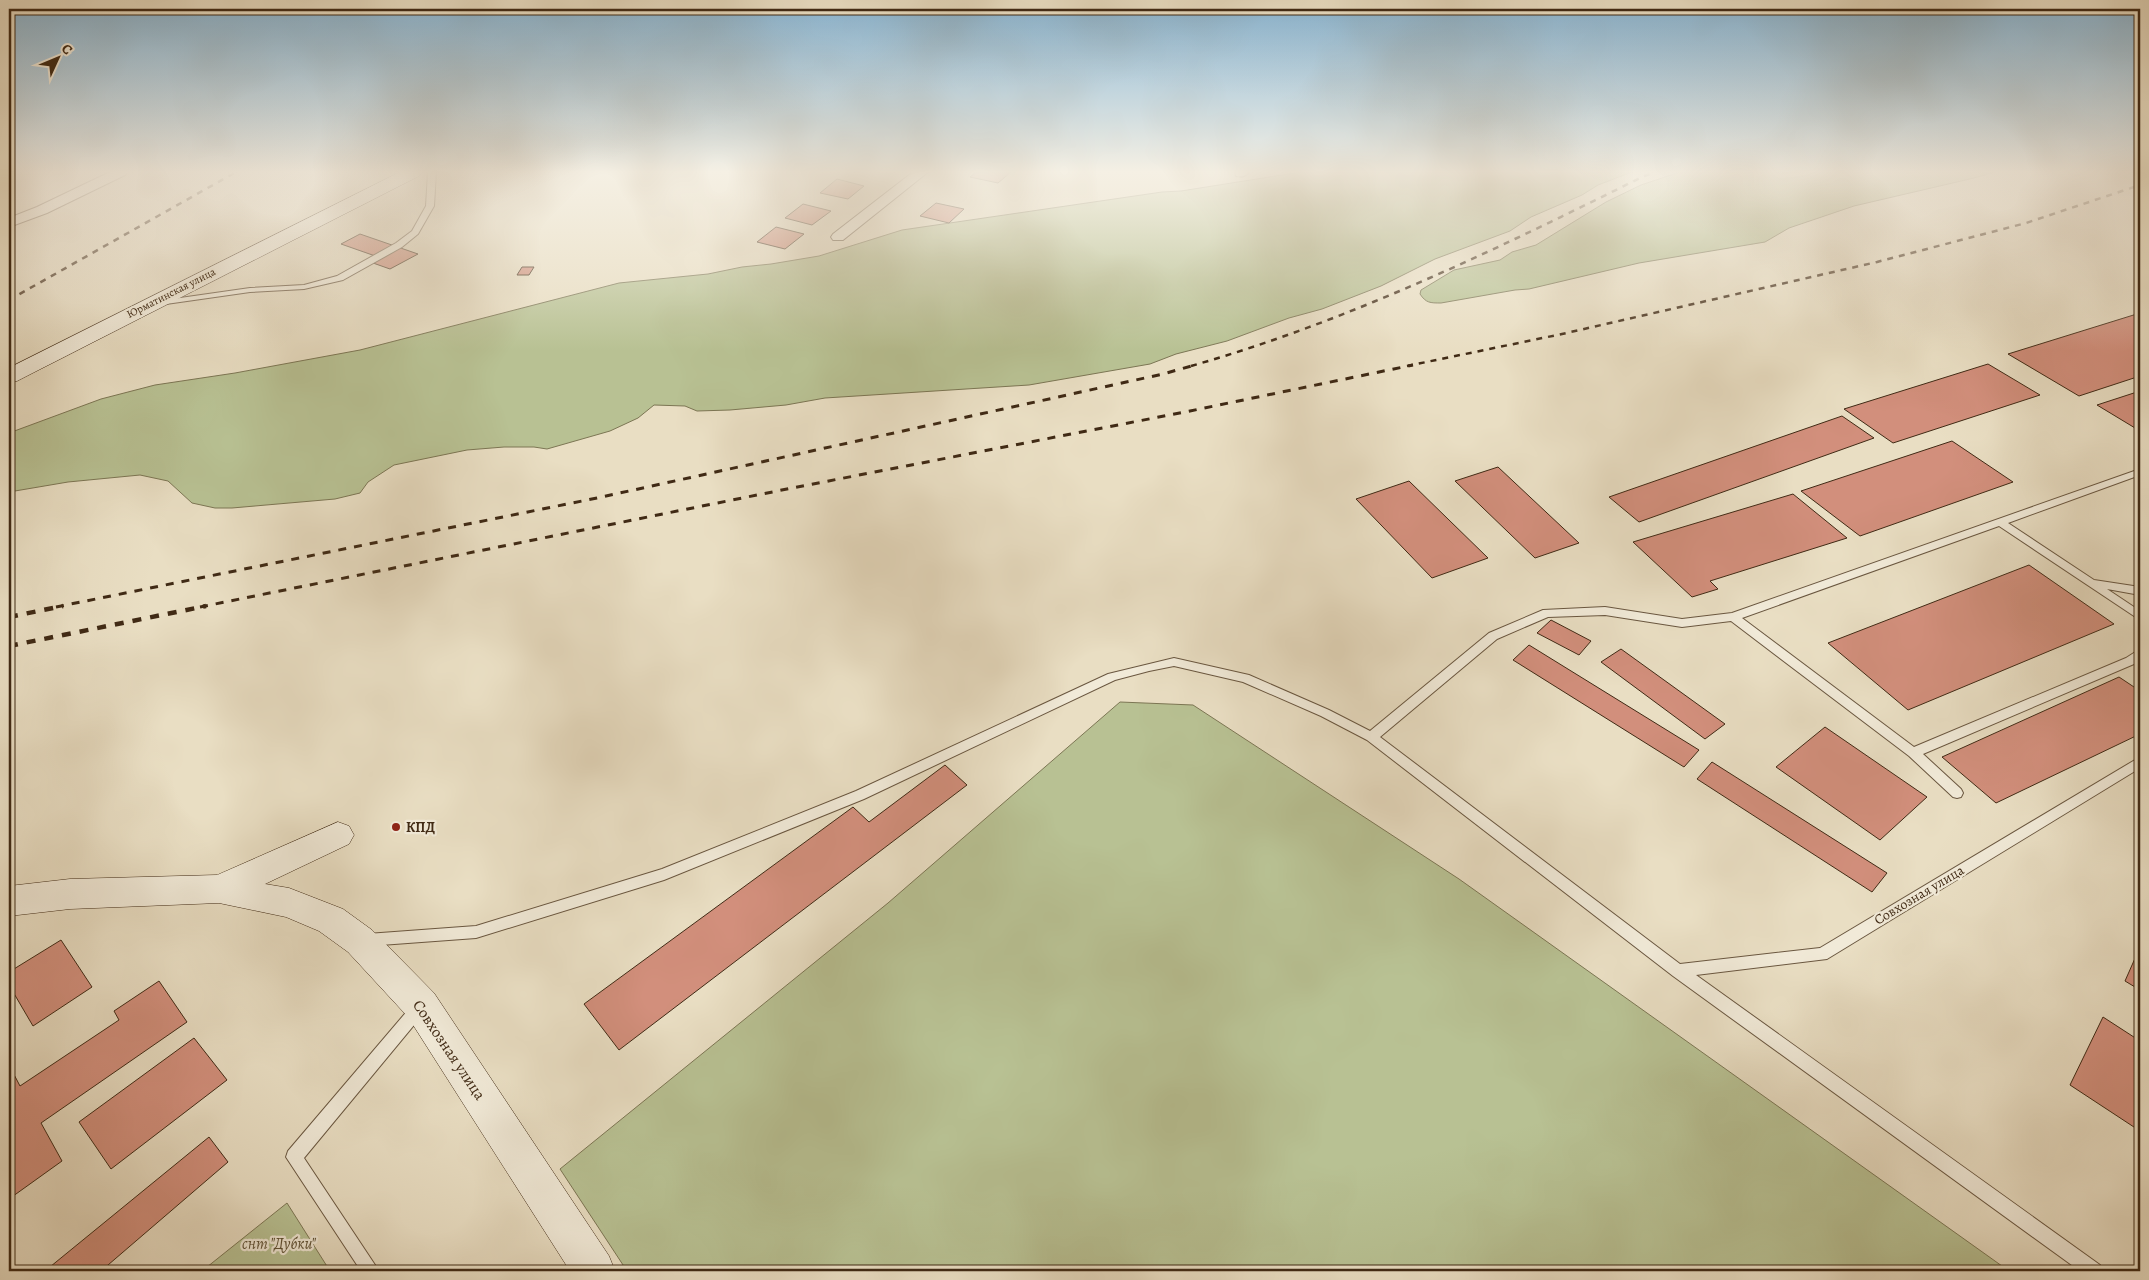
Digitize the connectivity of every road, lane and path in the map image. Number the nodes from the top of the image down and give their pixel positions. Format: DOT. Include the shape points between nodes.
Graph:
graph roads {
  1 [pos="294,232"];
  2 [pos="415,232"];
  3 [pos="845,232"];
  4 [pos="838,237"];
  5 [pos="147,305"];
  6 [pos="9,376"];
  7 [pos="2140,472"];
  8 [pos="2000,522"];
  9 [pos="2089,582"];
  10 [pos="2140,592"];
  11 [pos="2140,616"];
  12 [pos="1733,617"];
  13 [pos="2140,653"];
  14 [pos="1371,736"];
  15 [pos="1913,753"];
  16 [pos="2140,762"];
  17 [pos="1957,793"];
  18 [pos="338,835"];
  19 [pos="219,889"];
  20 [pos="9,900"];
  21 [pos="360,941"];
  22 [pos="1678,972"];
  23 [pos="421,1005"];
  24 [pos="371,1271"];
  25 [pos="594,1271"];
  26 [pos="2094,1271"];
  1 -- 5 [label="street, Юрматинская улица"];
  2 -- 5 [label="lane" via="399,245 340,278 304,287 250,290"];
  3 -- 4 [label="street"];
  5 -- 6 [label="street, Юрматинская улица"];
  7 -- 8 [label="lane"];
  8 -- 9 [label="lane"];
  8 -- 12 [label="lane"];
  9 -- 10 [label="lane"];
  9 -- 11 [label="lane"];
  12 -- 14 [label="lane" via="1682,623 1605,611 1547,613 1493,636"];
  12 -- 15 [label="lane"];
  13 -- 15 [label="lane" via="2130,661"];
  14 -- 21 [label="lane" via="1245,678 1174,662 1149,667 1112,677 860,795 664,874 476,932"];
  14 -- 22 [label="lane"];
  15 -- 17 [label="lane"];
  16 -- 22 [label="lane, Совхозная улица" via="1822,954"];
  18 -- 19 [label="street"];
  19 -- 20 [label="street, Совхозная улица" via="70,894"];
  19 -- 21 [label="street, Совхозная улица" via="289,903 331,920"];
  21 -- 23 [label="street, Совхозная улица"];
  22 -- 26 [label="lane"];
  23 -- 24 [label="lane" via="294,1157"];
  23 -- 25 [label="street, Совхозная улица"];
}
